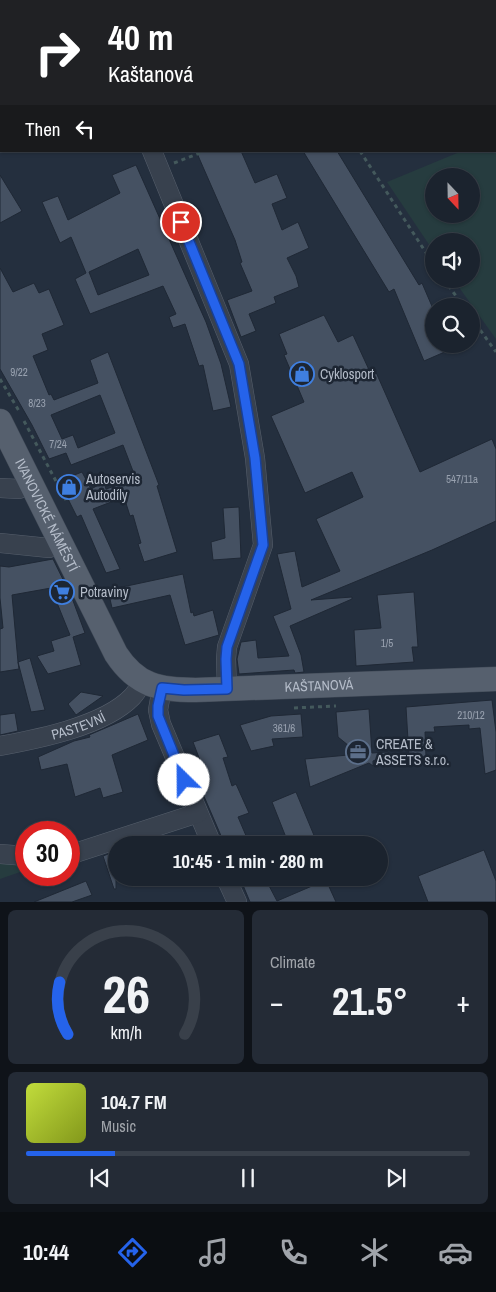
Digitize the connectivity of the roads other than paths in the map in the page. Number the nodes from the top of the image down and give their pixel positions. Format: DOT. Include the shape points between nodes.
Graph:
graph roads {
  1 [pos="152,152"];
  2 [pos="1,427"];
  3 [pos="32,484"];
  4 [pos="0,488"];
  5 [pos="61,542"];
  6 [pos="0,543"];
  7 [pos="496,679"];
  8 [pos="152,685"];
  9 [pos="227,689"];
  10 [pos="0,746"];
  11 [pos="198,813"];
  12 [pos="208,836"];
  13 [pos="80,852"];
  14 [pos="0,854"];
  15 [pos="15,855"];
  16 [pos="230,886"];
  17 [pos="237,902"];
  1 -- 9 [label="street" via="239,364 255,458 263,545 227,647"];
  2 -- 3 [label="main road, IVANOVICKÉ NÁMĚSTÍ"];
  3 -- 4 [label="street" via="19,490"];
  3 -- 5 [label="main road, IVANOVICKÉ NÁMĚSTÍ"];
  5 -- 6 [label="street" via="50,548"];
  5 -- 8 [label="main road, IVANOVICKÉ NÁMĚSTÍ" via="116,654 129,672"];
  7 -- 9 [label="main road, KAŠTANOVÁ"];
  8 -- 9 [label="main road, KAŠTANOVÁ" via="184,690"];
  8 -- 10 [label="street, PASTEVNÍ" via="120,707 82,725 34,740"];
  8 -- 11 [label="street" via="160,724"];
  11 -- 12 [label="street"];
  11 -- 13 [label="street"];
  14 -- 15 [label="street"];
  16 -- 17 [label="street"];
}
